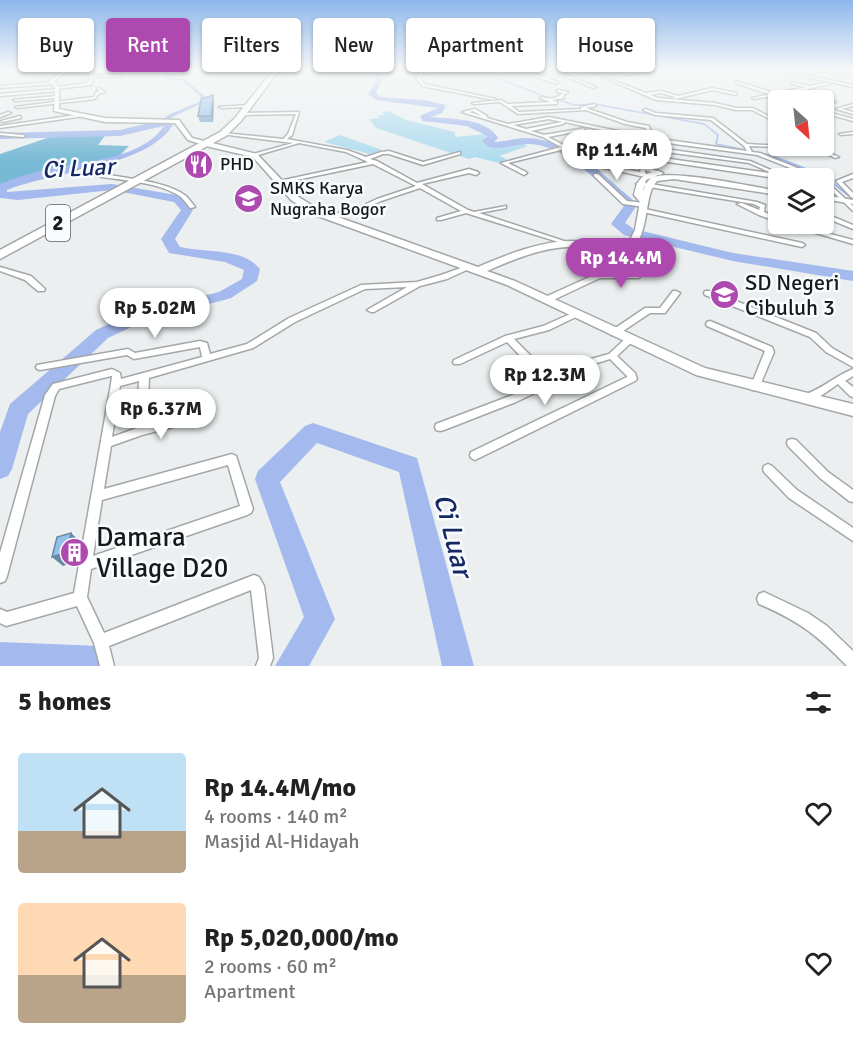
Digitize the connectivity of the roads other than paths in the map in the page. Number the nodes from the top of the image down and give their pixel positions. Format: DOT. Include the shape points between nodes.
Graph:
graph roads {
  1 [pos="35,100"];
  2 [pos="56,100"];
  3 [pos="252,100"];
  4 [pos="497,100"];
  5 [pos="549,100"];
  6 [pos="686,100"];
  7 [pos="474,103"];
  8 [pos="509,105"];
  9 [pos="595,105"];
  10 [pos="853,105"];
  11 [pos="17,107"];
  12 [pos="221,107"];
  13 [pos="246,110"];
  14 [pos="584,110"];
  15 [pos="645,110"];
  16 [pos="9,113"];
  17 [pos="521,113"];
  18 [pos="853,113"];
  19 [pos="82,115"];
  20 [pos="456,115"];
  21 [pos="836,116"];
  22 [pos="20,117"];
  23 [pos="768,117"];
  24 [pos="1,119"];
  25 [pos="853,120"];
  26 [pos="527,121"];
  27 [pos="566,123"];
  28 [pos="15,124"];
  29 [pos="508,124"];
  30 [pos="0,127"];
  31 [pos="588,128"];
  32 [pos="526,130"];
  33 [pos="616,133"];
  34 [pos="0,134"];
  35 [pos="223,134"];
  36 [pos="622,134"];
  37 [pos="841,134"];
  38 [pos="853,134"];
  39 [pos="23,136"];
  40 [pos="544,136"];
  41 [pos="602,136"];
  42 [pos="651,138"];
  43 [pos="284,140"];
  44 [pos="581,140"];
  45 [pos="298,142"];
  46 [pos="618,144"];
  47 [pos="203,145"];
  48 [pos="563,146"];
  49 [pos="768,147"];
  50 [pos="748,149"];
  51 [pos="458,153"];
  52 [pos="255,155"];
  53 [pos="834,156"];
  54 [pos="837,157"];
  55 [pos="366,159"];
  56 [pos="375,162"];
  57 [pos="645,162"];
  58 [pos="795,168"];
  59 [pos="768,170"];
  60 [pos="80,171"];
  61 [pos="476,173"];
  62 [pos="524,173"];
  63 [pos="596,175"];
  64 [pos="768,175"];
  65 [pos="853,176"];
  66 [pos="133,183"];
  67 [pos="279,183"];
  68 [pos="639,184"];
  69 [pos="420,185"];
  70 [pos="649,186"];
  71 [pos="768,189"];
  72 [pos="768,190"];
  73 [pos="834,190"];
  74 [pos="853,196"];
  75 [pos="848,202"];
  76 [pos="645,206"];
  77 [pos="192,207"];
  78 [pos="504,207"];
  79 [pos="853,209"];
  80 [pos="470,212"];
  81 [pos="768,216"];
  82 [pos="333,219"];
  83 [pos="439,219"];
  84 [pos="834,222"];
  85 [pos="853,227"];
  86 [pos="824,234"];
  87 [pos="853,242"];
  88 [pos="570,244"];
  89 [pos="802,244"];
  90 [pos="620,248"];
  91 [pos="0,255"];
  92 [pos="0,269"];
  93 [pos="473,269"];
  94 [pos="417,284"];
  95 [pos="41,290"];
  96 [pos="708,292"];
  97 [pos="676,293"];
  98 [pos="546,300"];
  99 [pos="371,310"];
  100 [pos="575,314"];
  101 [pos="710,324"];
  102 [pos="614,333"];
  103 [pos="508,338"];
  104 [pos="629,340"];
  105 [pos="612,356"];
  106 [pos="207,359"];
  107 [pos="457,362"];
  108 [pos="853,364"];
  109 [pos="40,367"];
  110 [pos="853,372"];
  111 [pos="144,377"];
  112 [pos="839,380"];
  113 [pos="550,381"];
  114 [pos="116,384"];
  115 [pos="755,388"];
  116 [pos="853,393"];
  117 [pos="802,398"];
  118 [pos="853,410"];
  119 [pos="173,423"];
  120 [pos="440,428"];
  121 [pos="142,431"];
  122 [pos="106,443"];
  123 [pos="792,443"];
  124 [pos="475,454"];
  125 [pos="768,469"];
  126 [pos="98,496"];
  127 [pos="853,497"];
  128 [pos="853,535"];
  129 [pos="88,564"];
  130 [pos="0,576"];
  131 [pos="80,598"];
  132 [pos="764,599"];
  133 [pos="0,616"];
  134 [pos="100,642"];
  135 [pos="853,664"];
  136 [pos="107,666"];
  137 [pos="263,666"];
  1 -- 11 [label="street"];
  2 -- 19 [label="street" via="57,110"];
  3 -- 13 [label="highway, 2"];
  4 -- 7 [label="street"];
  4 -- 8 [label="street"];
  5 -- 8 [label="street" via="556,103"];
  6 -- 23 [label="street" via="753,109"];
  8 -- 17 [label="street"];
  9 -- 14 [label="street"];
  10 -- 18 [label="street" via="838,110"];
  12 -- 13 [label="street"];
  13 -- 35 [label="highway, 2"];
  13 -- 43 [label="street" via="298,113 290,135"];
  13 -- 47 [label="highway, 2"];
  14 -- 17 [label="street"];
  14 -- 42 [label="street" via="648,127"];
  15 -- 50 [label="street" via="716,121"];
  16 -- 24 [label="street"];
  17 -- 26 [label="street" via="515,116"];
  19 -- 28 [label="street"];
  19 -- 47 [label="street" via="105,120 179,122 187,141"];
  20 -- 29 [label="street" via="464,112"];
  21 -- 25 [label="street"];
  22 -- 24 [label="street"];
  24 -- 28 [label="street"];
  26 -- 27 [label="street" via="547,118"];
  26 -- 29 [label="street"];
  27 -- 31 [label="street"];
  27 -- 32 [label="street"];
  28 -- 30 [label="street"];
  29 -- 32 [label="street"];
  31 -- 33 [label="street"];
  31 -- 40 [label="street"];
  32 -- 40 [label="street"];
  33 -- 36 [label="street"];
  33 -- 41 [label="street"];
  34 -- 39 [label="street"];
  35 -- 43 [label="street"];
  35 -- 47 [label="highway, 2"];
  36 -- 42 [label="street"];
  36 -- 46 [label="street"];
  37 -- 38 [label="street"];
  40 -- 48 [label="street"];
  41 -- 44 [label="street"];
  41 -- 46 [label="street"];
  42 -- 50 [label="street"];
  42 -- 57 [label="street"];
  43 -- 45 [label="street"];
  44 -- 48 [label="street"];
  44 -- 57 [label="street" via="612,157"];
  45 -- 52 [label="street"];
  45 -- 55 [label="street"];
  46 -- 57 [label="street"];
  47 -- 52 [label="street"];
  47 -- 66 [label="highway, 2"];
  48 -- 57 [label="street" via="602,166"];
  48 -- 62 [label="street" via="503,164"];
  49 -- 50 [label="street"];
  50 -- 58 [label="street"];
  51 -- 55 [label="street" via="423,164 390,151"];
  52 -- 67 [label="street"];
  53 -- 54 [label="street"];
  55 -- 56 [label="street"];
  56 -- 67 [label="street"];
  56 -- 69 [label="street"];
  57 -- 59 [label="street" via="745,161"];
  57 -- 64 [label="street"];
  57 -- 68 [label="street"];
  57 -- 71 [label="street" via="660,173"];
  60 -- 66 [label="street"];
  61 -- 69 [label="street" via="469,171"];
  63 -- 76 [label="street" via="631,204"];
  65 -- 74 [label="street" via="839,181"];
  66 -- 77 [label="street" via="175,191 187,198"];
  66 -- 91 [label="highway, 2"];
  67 -- 82 [label="street" via="309,208"];
  68 -- 70 [label="street"];
  68 -- 76 [label="street" via="639,198"];
  69 -- 80 [label="street"];
  69 -- 82 [label="street" via="354,212 345,211"];
  70 -- 72 [label="street" via="655,179 674,177"];
  70 -- 76 [label="street"];
  70 -- 81 [label="street" via="731,200"];
  73 -- 75 [label="street"];
  75 -- 79 [label="street"];
  76 -- 89 [label="street"];
  76 -- 90 [label="street" via="638,235 631,246"];
  78 -- 80 [label="street"];
  80 -- 83 [label="street"];
  80 -- 88 [label="street"];
  82 -- 93 [label="street"];
  84 -- 85 [label="street"];
  86 -- 87 [label="street"];
  88 -- 90 [label="street"];
  88 -- 93 [label="street"];
  90 -- 98 [label="street" via="636,276 599,276"];
  92 -- 95 [label="street" via="28,278"];
  93 -- 94 [label="street"];
  93 -- 98 [label="street"];
  94 -- 99 [label="street"];
  94 -- 106 [label="street" via="364,287 292,320 250,346"];
  96 -- 108 [label="street" via="813,335"];
  97 -- 102 [label="street" via="662,311 648,310"];
  98 -- 100 [label="street"];
  100 -- 102 [label="street"];
  100 -- 103 [label="street" via="546,328"];
  101 -- 115 [label="street" via="769,349"];
  102 -- 104 [label="street"];
  103 -- 107 [label="street"];
  103 -- 113 [label="street"];
  104 -- 105 [label="street"];
  104 -- 115 [label="street" via="701,372"];
  105 -- 113 [label="street"];
  105 -- 124 [label="street" via="632,379"];
  106 -- 109 [label="street" via="204,345 200,344"];
  106 -- 111 [label="street"];
  110 -- 112 [label="street"];
  111 -- 114 [label="street"];
  111 -- 121 [label="street"];
  112 -- 116 [label="street"];
  112 -- 117 [label="street" via="813,396"];
  113 -- 120 [label="street"];
  114 -- 122 [label="street"];
  114 -- 130 [label="street" via="117,375 107,372 52,389"];
  115 -- 117 [label="street"];
  117 -- 118 [label="street"];
  119 -- 121 [label="street"];
  121 -- 122 [label="street"];
  122 -- 126 [label="street"];
  123 -- 127 [label="street"];
  125 -- 128 [label="street" via="793,494"];
  126 -- 129 [label="street"];
  126 -- 129 [label="street" via="232,459 247,509"];
  129 -- 131 [label="street"];
  131 -- 133 [label="street" via="6,619"];
  131 -- 134 [label="street"];
  132 -- 135 [label="street" via="811,620"];
  134 -- 136 [label="street"];
  134 -- 137 [label="street" via="254,582 266,658"];
}
